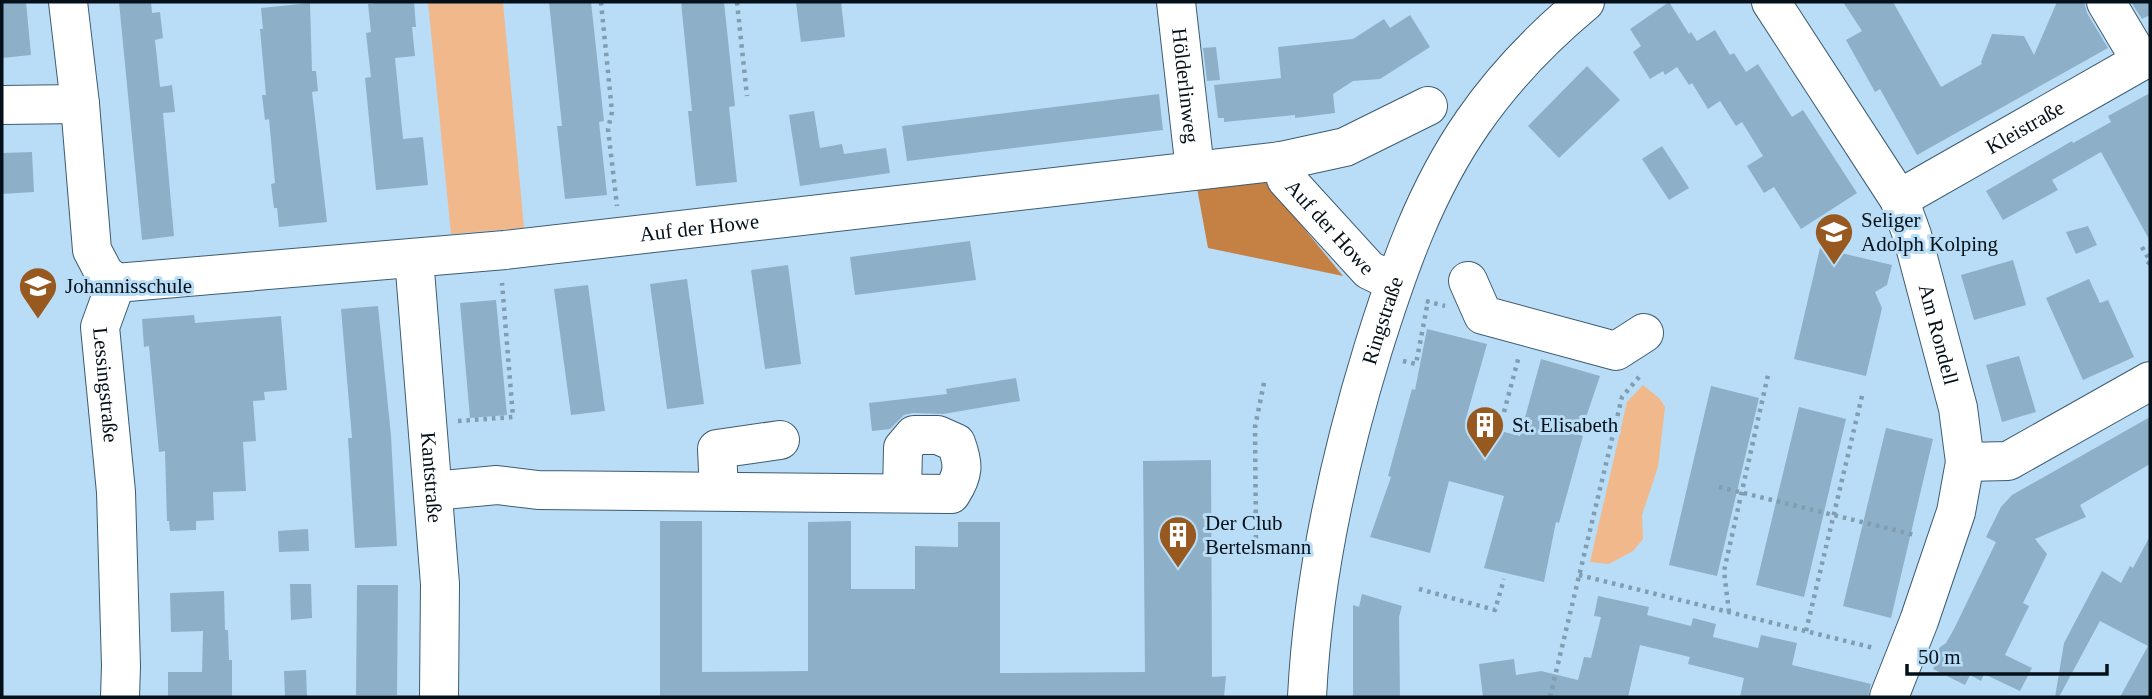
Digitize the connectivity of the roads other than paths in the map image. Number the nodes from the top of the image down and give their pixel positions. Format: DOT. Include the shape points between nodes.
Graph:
graph roads {
  1 [pos="68,2"];
  2 [pos="1176,2"];
  3 [pos="1585,2"];
  4 [pos="1771,2"];
  5 [pos="2106,2"];
  6 [pos="2145,59"];
  7 [pos="80,104"];
  8 [pos="2,105"];
  9 [pos="1428,106"];
  10 [pos="1281,161"];
  11 [pos="1195,170"];
  12 [pos="1899,199"];
  13 [pos="415,258"];
  14 [pos="116,284"];
  15 [pos="1393,286"];
  16 [pos="1475,298"];
  17 [pos="1645,351"];
  18 [pos="2150,381"];
  19 [pos="780,440"];
  20 [pos="1965,462"];
  21 [pos="433,491"];
  22 [pos="719,491"];
  23 [pos="902,493"];
  24 [pos="120,697"];
  25 [pos="439,697"];
  26 [pos="1307,697"];
  27 [pos="1889,697"];
  1 -- 7 [label="street"];
  2 -- 11 [label="street, Hölderlinweg"];
  3 -- 15 [label="street, Ringstraße" via="1514,69 1473,121 1428,197"];
  4 -- 12 [label="street, Am Rondell"];
  5 -- 6 [label="street"];
  6 -- 12 [label="street, Kleistraße"];
  7 -- 8 [label="street"];
  7 -- 14 [label="street" via="92,250"];
  9 -- 10 [label="street, Auf der Howe" via="1345,147"];
  10 -- 11 [label="street, Auf der Howe"];
  10 -- 15 [label="street, Auf der Howe" via="1286,179 1369,270"];
  11 -- 13 [label="street, Auf der Howe"];
  12 -- 20 [label="street, Am Rondell" via="1958,408"];
  13 -- 14 [label="street, Auf der Howe"];
  13 -- 21 [label="street, Kantstraße"];
  14 -- 24 [label="street, Lessingstraße" via="100,327 116,492"];
  15 -- 26 [label="street, Ringstraße" via="1350,425 1330,511"];
  16 -- 17 [label="street" via="1526,327 1616,351"];
  18 -- 20 [label="street" via="2008,461"];
  19 -- 22 [label="street" via="718,449"];
  20 -- 27 [label="street, Am Rondell" via="1956,512"];
  21 -- 22 [label="street" via="497,485 538,490"];
  21 -- 25 [label="street, Kantstraße" via="440,584"];
  22 -- 23 [label="street"];
}
